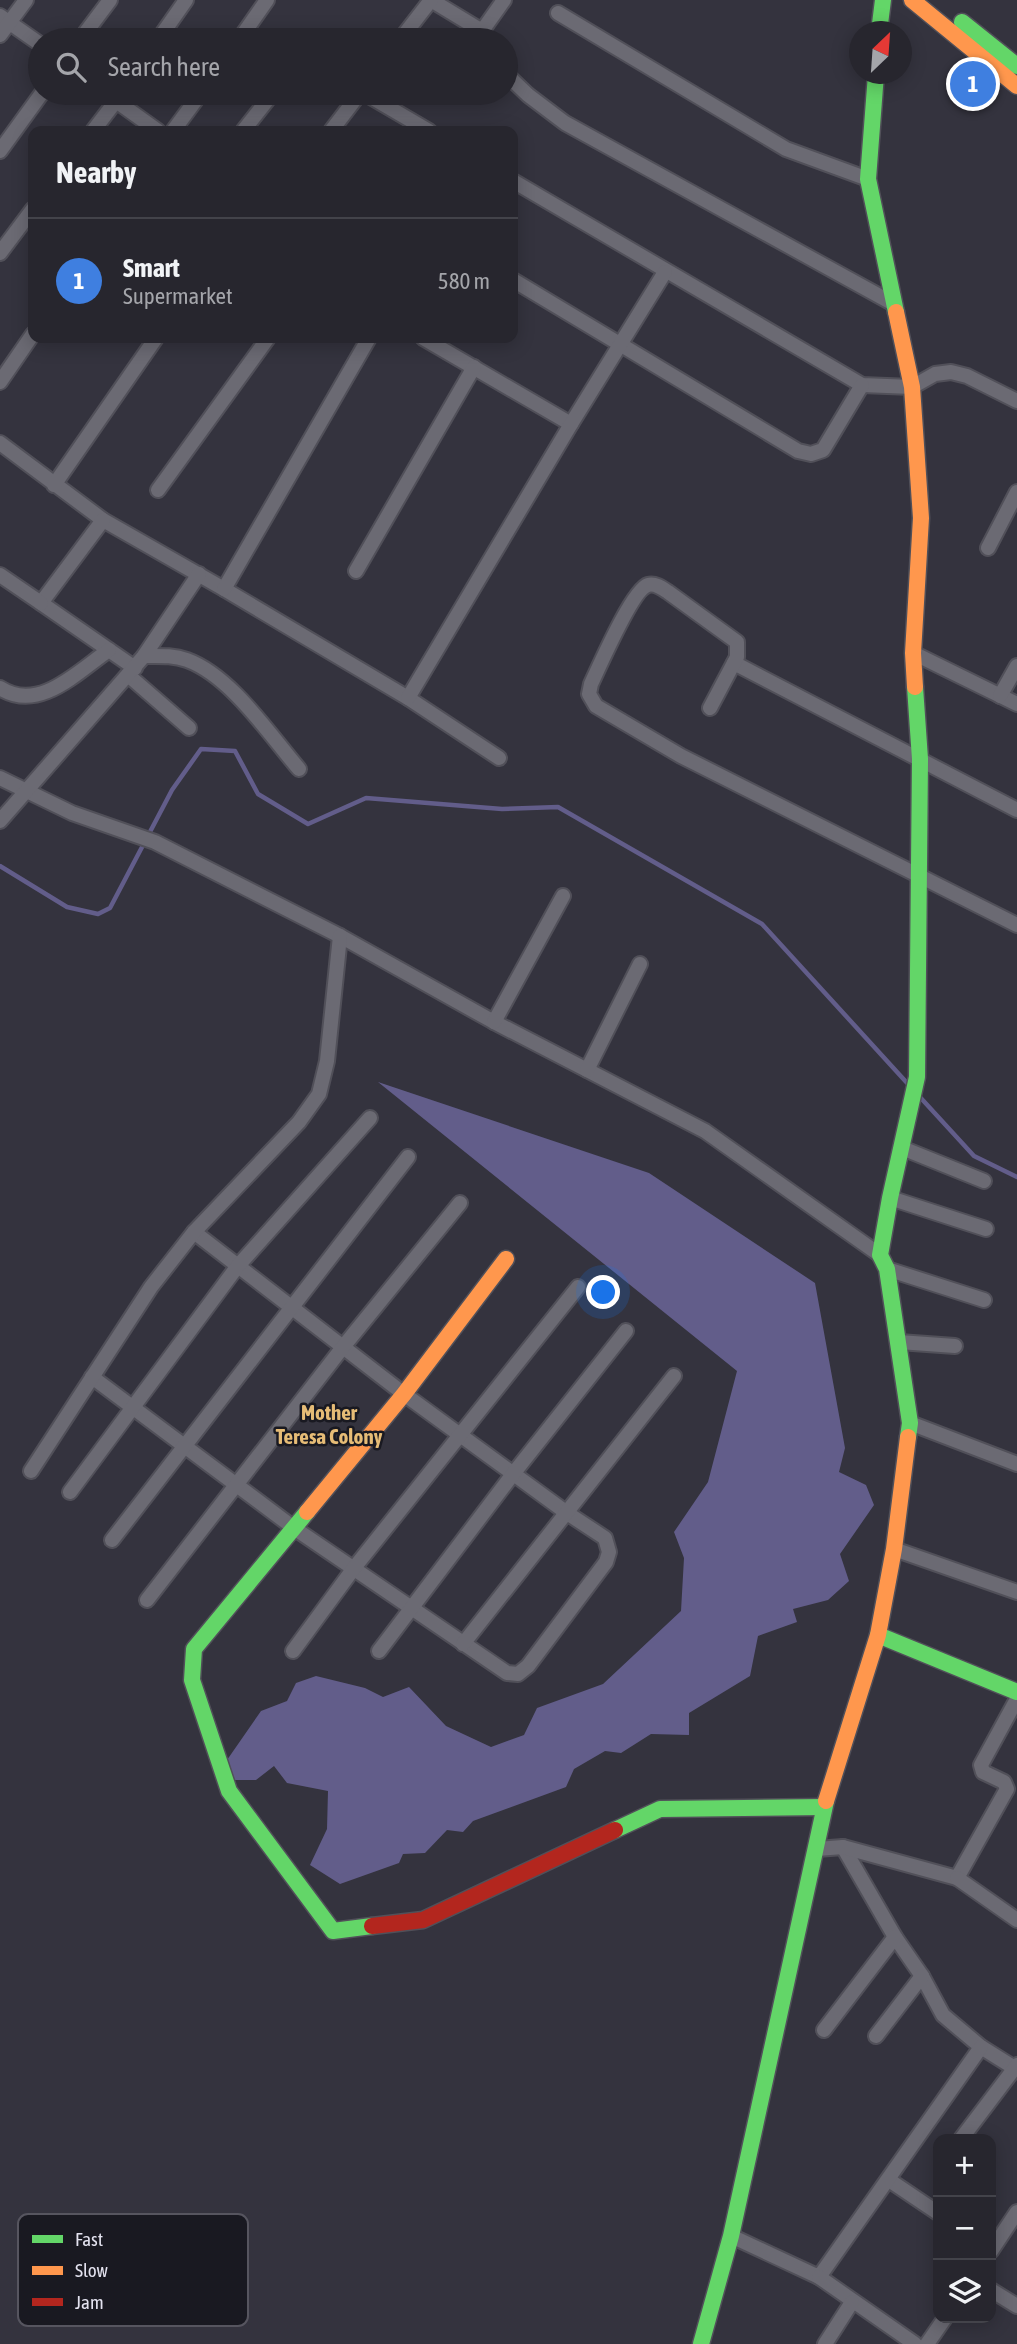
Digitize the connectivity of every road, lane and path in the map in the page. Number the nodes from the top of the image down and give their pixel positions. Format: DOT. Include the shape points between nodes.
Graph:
graph roads {
  1 [pos="26,0"];
  2 [pos="110,0"];
  3 [pos="186,0"];
  4 [pos="267,0"];
  5 [pos="431,0"];
  6 [pos="503,0"];
  7 [pos="883,0"];
  8 [pos="912,0"];
  9 [pos="935,0"];
  10 [pos="558,13"];
  11 [pos="880,21"];
  12 [pos="3,24"];
  13 [pos="89,28"];
  14 [pos="166,28"];
  15 [pos="247,28"];
  16 [pos="409,28"];
  17 [pos="472,28"];
  18 [pos="488,28"];
  19 [pos="28,38"];
  20 [pos="1017,66"];
  21 [pos="875,84"];
  22 [pos="518,85"];
  23 [pos="1017,86"];
  24 [pos="33,105"];
  25 [pos="109,105"];
  26 [pos="126,105"];
  27 [pos="192,105"];
  28 [pos="264,105"];
  29 [pos="352,105"];
  30 [pos="383,105"];
  31 [pos="96,126"];
  32 [pos="152,126"];
  33 [pos="177,126"];
  34 [pos="247,126"];
  35 [pos="335,126"];
  36 [pos="420,126"];
  37 [pos="0,151"];
  38 [pos="868,179"];
  39 [pos="518,184"];
  40 [pos="28,216"];
  41 [pos="0,253"];
  42 [pos="665,272"];
  43 [pos="518,284"];
  44 [pos="894,304"];
  45 [pos="28,341"];
  46 [pos="153,343"];
  47 [pos="264,343"];
  48 [pos="366,343"];
  49 [pos="432,343"];
  50 [pos="620,345"];
  51 [pos="474,367"];
  52 [pos="0,382"];
  53 [pos="862,385"];
  54 [pos="912,387"];
  55 [pos="1017,401"];
  56 [pos="571,424"];
  57 [pos="0,443"];
  58 [pos="54,485"];
  59 [pos="158,490"];
  60 [pos="1017,492"];
  61 [pos="103,520"];
  62 [pos="988,548"];
  63 [pos="356,571"];
  64 [pos="199,574"];
  65 [pos="0,575"];
  66 [pos="224,589"];
  67 [pos="41,603"];
  68 [pos="109,650"];
  69 [pos="913,653"];
  70 [pos="144,656"];
  71 [pos="734,663"];
  72 [pos="1017,666"];
  73 [pos="132,672"];
  74 [pos="0,688"];
  75 [pos="1000,696"];
  76 [pos="408,698"];
  77 [pos="1017,704"];
  78 [pos="710,708"];
  79 [pos="190,728"];
  80 [pos="499,758"];
  81 [pos="920,759"];
  82 [pos="299,769"];
  83 [pos="0,778"];
  84 [pos="26,790"];
  85 [pos="1017,810"];
  86 [pos="0,821"];
  87 [pos="918,874"];
  88 [pos="563,896"];
  89 [pos="1017,925"];
  90 [pos="340,936"];
  91 [pos="640,964"];
  92 [pos="494,1021"];
  93 [pos="587,1070"];
  94 [pos="370,1118"];
  95 [pos="902,1148"];
  96 [pos="408,1157"];
  97 [pos="984,1181"];
  98 [pos="890,1198"];
  99 [pos="460,1203"];
  100 [pos="986,1229"];
  101 [pos="194,1232"];
  102 [pos="506,1259"];
  103 [pos="883,1262"];
  104 [pos="237,1267"];
  105 [pos="578,1287"];
  106 [pos="984,1300"];
  107 [pos="291,1307"];
  108 [pos="626,1331"];
  109 [pos="899,1342"];
  110 [pos="955,1346"];
  111 [pos="343,1347"];
  112 [pos="674,1376"];
  113 [pos="92,1377"];
  114 [pos="404,1394"];
  115 [pos="133,1408"];
  116 [pos="909,1423"];
  117 [pos="461,1435"];
  118 [pos="183,1445"];
  119 [pos="1017,1464"];
  120 [pos="31,1471"];
  121 [pos="513,1474"];
  122 [pos="237,1486"];
  123 [pos="69,1492"];
  124 [pos="567,1513"];
  125 [pos="294,1528"];
  126 [pos="112,1540"];
  127 [pos="894,1549"];
  128 [pos="354,1568"];
  129 [pos="1017,1592"];
  130 [pos="147,1601"];
  131 [pos="411,1608"];
  132 [pos="878,1636"];
  133 [pos="463,1644"];
  134 [pos="293,1651"];
  135 [pos="379,1651"];
  136 [pos="1017,1692"];
  137 [pos="1017,1699"];
  138 [pos="824,1807"];
  139 [pos="843,1847"];
  140 [pos="817,1849"];
  141 [pos="957,1878"];
  142 [pos="1017,1920"];
  143 [pos="895,1937"];
  144 [pos="922,1976"];
  145 [pos="824,2030"];
  146 [pos="876,2036"];
  147 [pos="981,2047"];
  148 [pos="1015,2066"];
  149 [pos="965,2134"];
  150 [pos="889,2179"];
  151 [pos="933,2210"];
  152 [pos="1017,2211"];
  153 [pos="731,2236"];
  154 [pos="996,2242"];
  155 [pos="820,2277"];
  156 [pos="996,2293"];
  157 [pos="852,2302"];
  158 [pos="1017,2306"];
  159 [pos="942,2323"];
  160 [pos="701,2344"];
  161 [pos="825,2344"];
  162 [pos="915,2344"];
  163 [pos="927,2344"];
  1 -- 12 [label="street"];
  2 -- 13 [label="street"];
  3 -- 14 [label="street"];
  4 -- 15 [label="street"];
  5 -- 16 [label="street"];
  5 -- 17 [label="street"];
  6 -- 18 [label="street"];
  7 -- 11 [label="street"];
  8 -- 23 [label="street"];
  9 -- 20 [label="street"];
  10 -- 38 [label="street" via="786,149"];
  12 -- 19 [label="street"];
  21 -- 38 [label="street"];
  22 -- 44 [label="street" via="565,122"];
  24 -- 37 [label="street"];
  25 -- 31 [label="street"];
  26 -- 32 [label="street"];
  27 -- 33 [label="street"];
  28 -- 34 [label="street"];
  29 -- 35 [label="street"];
  30 -- 36 [label="street"];
  38 -- 44 [label="street"];
  39 -- 42 [label="street"];
  40 -- 41 [label="street"];
  42 -- 50 [label="street"];
  42 -- 53 [label="street"];
  43 -- 50 [label="street"];
  44 -- 54 [label="street"];
  45 -- 52 [label="street"];
  46 -- 58 [label="street"];
  47 -- 59 [label="street"];
  48 -- 66 [label="street"];
  49 -- 51 [label="street"];
  50 -- 53 [label="street" via="798,451 811,454 823,450"];
  50 -- 56 [label="street"];
  51 -- 56 [label="street"];
  51 -- 63 [label="street"];
  53 -- 54 [label="street"];
  54 -- 55 [label="street" via="935,374 951,372"];
  54 -- 69 [label="street" via="921,518"];
  56 -- 76 [label="street"];
  57 -- 58 [label="street"];
  58 -- 61 [label="street"];
  60 -- 62 [label="street"];
  61 -- 64 [label="street"];
  61 -- 67 [label="street"];
  64 -- 66 [label="street"];
  64 -- 70 [label="street"];
  65 -- 67 [label="street"];
  66 -- 76 [label="street"];
  67 -- 68 [label="street"];
  68 -- 73 [label="street"];
  68 -- 74 [label="street" via="45,694 28,697"];
  69 -- 75 [label="street"];
  69 -- 81 [label="street"];
  70 -- 73 [label="street"];
  70 -- 82 [label="street" via="187,660 217,675"];
  71 -- 78 [label="street"];
  71 -- 81 [label="street"];
  71 -- 87 [label="street" via="738,647 733,638 656,585 647,585 630,605 589,694 596,706 681,757"];
  72 -- 75 [label="street"];
  73 -- 79 [label="street"];
  73 -- 84 [label="street"];
  75 -- 77 [label="street"];
  76 -- 80 [label="street"];
  81 -- 85 [label="street"];
  81 -- 87 [label="street"];
  83 -- 84 [label="street"];
  84 -- 86 [label="street"];
  84 -- 90 [label="street" via="72,813 155,842"];
  87 -- 89 [label="street"];
  87 -- 95 [label="street" via="916,1077"];
  88 -- 92 [label="street"];
  90 -- 92 [label="street"];
  90 -- 101 [label="street" via="327,1062 319,1094 299,1122"];
  91 -- 93 [label="street"];
  92 -- 93 [label="street"];
  93 -- 103 [label="street" via="705,1131"];
  94 -- 104 [label="street"];
  95 -- 97 [label="street"];
  95 -- 98 [label="street"];
  96 -- 107 [label="street"];
  98 -- 100 [label="street"];
  98 -- 103 [label="street"];
  99 -- 111 [label="street"];
  101 -- 104 [label="street"];
  101 -- 113 [label="street" via="151,1286"];
  102 -- 114 [label="street"];
  103 -- 106 [label="street"];
  103 -- 109 [label="street"];
  104 -- 107 [label="street"];
  104 -- 115 [label="street"];
  105 -- 117 [label="street"];
  107 -- 111 [label="street"];
  107 -- 118 [label="street"];
  108 -- 121 [label="street"];
  109 -- 110 [label="street"];
  109 -- 116 [label="street"];
  111 -- 114 [label="street"];
  111 -- 122 [label="street"];
  112 -- 124 [label="street"];
  113 -- 115 [label="street"];
  113 -- 120 [label="street"];
  114 -- 117 [label="street"];
  114 -- 125 [label="street"];
  115 -- 118 [label="street"];
  115 -- 123 [label="street"];
  116 -- 119 [label="street"];
  116 -- 127 [label="street"];
  117 -- 121 [label="street"];
  117 -- 128 [label="street"];
  118 -- 122 [label="street"];
  118 -- 126 [label="street"];
  121 -- 124 [label="street"];
  121 -- 131 [label="street"];
  122 -- 125 [label="street"];
  122 -- 130 [label="street"];
  124 -- 133 [label="street"];
  124 -- 133 [label="street" via="606,1538 609,1552 528,1667 518,1674 507,1673"];
  125 -- 128 [label="street"];
  125 -- 138 [label="street" via="194,1649 192,1680 229,1791 333,1931 423,1920 660,1808"];
  127 -- 129 [label="street"];
  127 -- 132 [label="street"];
  128 -- 131 [label="street"];
  128 -- 134 [label="street"];
  131 -- 133 [label="street"];
  131 -- 135 [label="street"];
  132 -- 136 [label="street"];
  132 -- 138 [label="street"];
  137 -- 141 [label="street" via="981,1765 983,1772 1004,1782 1007,1789"];
  138 -- 140 [label="street"];
  139 -- 140 [label="street"];
  139 -- 141 [label="street"];
  139 -- 143 [label="street"];
  140 -- 153 [label="street"];
  141 -- 142 [label="street"];
  143 -- 144 [label="street"];
  143 -- 145 [label="street"];
  144 -- 146 [label="street"];
  144 -- 147 [label="street" via="943,2015"];
  147 -- 148 [label="street"];
  147 -- 150 [label="street"];
  148 -- 149 [label="street"];
  150 -- 151 [label="street"];
  150 -- 155 [label="street"];
  152 -- 154 [label="street"];
  153 -- 155 [label="street"];
  153 -- 160 [label="street"];
  155 -- 157 [label="street"];
  156 -- 158 [label="street"];
  157 -- 161 [label="street"];
  157 -- 162 [label="street"];
  159 -- 163 [label="street"];
}
